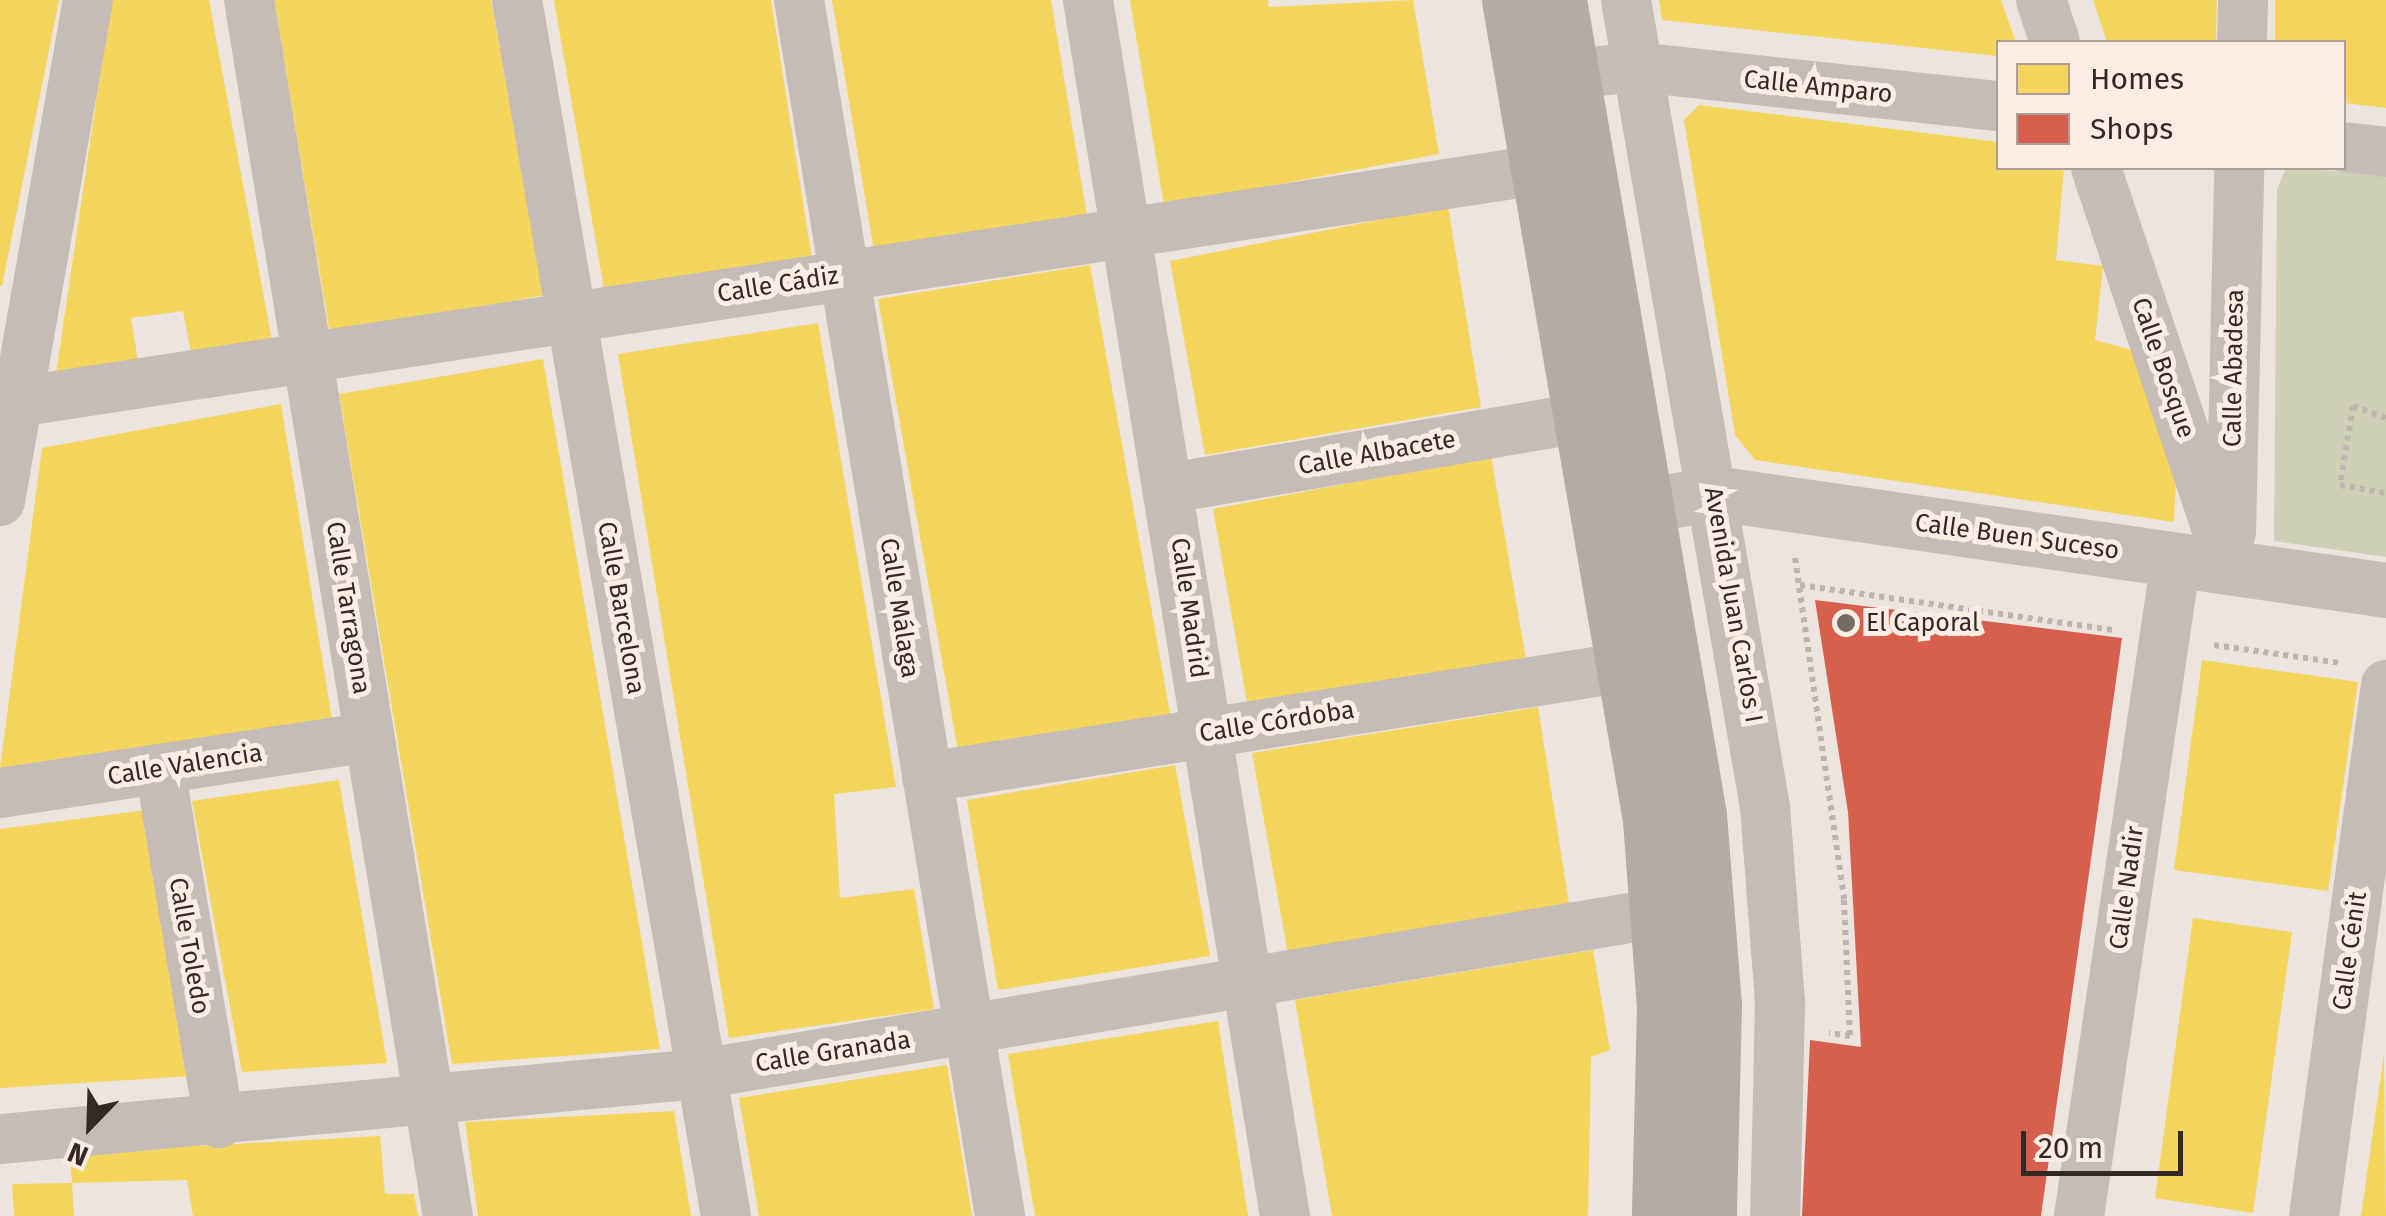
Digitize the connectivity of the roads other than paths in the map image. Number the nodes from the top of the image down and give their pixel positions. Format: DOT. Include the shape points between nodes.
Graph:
graph roads {
  1 [pos="88,0"];
  2 [pos="249,0"];
  3 [pos="516,0"];
  4 [pos="800,0"];
  5 [pos="1088,0"];
  6 [pos="1508,0"];
  7 [pos="1560,0"];
  8 [pos="1626,0"];
  9 [pos="2042,0"];
  10 [pos="2242,0"];
  11 [pos="2054,40"];
  12 [pos="2242,40"];
  13 [pos="1637,67"];
  14 [pos="1572,74"];
  15 [pos="1996,106"];
  16 [pos="2346,147"];
  17 [pos="2386,152"];
  18 [pos="1539,170"];
  19 [pos="2097,170"];
  20 [pos="2239,170"];
  21 [pos="1125,232"];
  22 [pos="845,275"];
  23 [pos="572,317"];
  24 [pos="307,358"];
  25 [pos="17,402"];
  26 [pos="1582,418"];
  27 [pos="1171,488"];
  28 [pos="1714,493"];
  29 [pos="0,501"];
  30 [pos="1649,506"];
  31 [pos="2176,560"];
  32 [pos="2230,568"];
  33 [pos="2386,590"];
  34 [pos="1626,667"];
  35 [pos="2368,675"];
  36 [pos="1207,733"];
  37 [pos="369,738"];
  38 [pos="160,769"];
  39 [pos="927,776"];
  40 [pos="0,793"];
  41 [pos="1659,913"];
  42 [pos="1247,983"];
  43 [pos="969,1029"];
  44 [pos="700,1074"];
  45 [pos="429,1103"];
  46 [pos="219,1122"];
  47 [pos="0,1139"];
  48 [pos="448,1216"];
  49 [pos="726,1216"];
  50 [pos="1000,1216"];
  51 [pos="1285,1216"];
  52 [pos="1659,1216"];
  53 [pos="1709,1216"];
  54 [pos="1776,1216"];
  55 [pos="2079,1216"];
  56 [pos="2314,1216"];
  1 -- 25 [label="street"];
  2 -- 24 [label="street, Calle Tarragona"];
  3 -- 23 [label="street, Calle Barcelona"];
  4 -- 22 [label="street, Calle Málaga"];
  5 -- 21 [label="street, Calle Madrid"];
  6 -- 18 [label="main road"];
  7 -- 14 [label="main road"];
  8 -- 13 [label="street, Avenida Juan Carlos I"];
  9 -- 11 [label="street"];
  10 -- 12 [label="street"];
  13 -- 14 [label="street, Calle Amparo"];
  13 -- 15 [label="street, Calle Amparo"];
  13 -- 28 [label="street, Avenida Juan Carlos I"];
  14 -- 30 [label="main road"];
  16 -- 17 [label="street"];
  18 -- 21 [label="street, Calle Cádiz"];
  18 -- 26 [label="main road"];
  19 -- 32 [label="street, Calle Bosque"];
  20 -- 32 [label="street, Calle Abadesa"];
  21 -- 22 [label="street, Calle Cádiz"];
  21 -- 27 [label="street, Calle Madrid"];
  22 -- 23 [label="street, Calle Cádiz"];
  22 -- 39 [label="street, Calle Málaga"];
  23 -- 24 [label="street, Calle Cádiz"];
  23 -- 44 [label="street, Calle Barcelona"];
  24 -- 25 [label="street, Calle Cádiz"];
  24 -- 37 [label="street, Calle Tarragona"];
  25 -- 29 [label="street"];
  26 -- 27 [label="street, Calle Albacete"];
  26 -- 34 [label="main road"];
  27 -- 36 [label="street, Calle Madrid"];
  28 -- 30 [label="street, Calle Buen Suceso"];
  28 -- 31 [label="street, Calle Buen Suceso"];
  28 -- 54 [label="street, Avenida Juan Carlos I" via="1752,705 1775,905 1781,1094"];
  30 -- 53 [label="main road" via="1709,910 1715,1094"];
  31 -- 32 [label="street, Calle Buen Suceso"];
  31 -- 55 [label="street, Calle Nadir"];
  32 -- 33 [label="street, Calle Buen Suceso"];
  34 -- 36 [label="street, Calle Córdoba"];
  34 -- 41 [label="main road"];
  35 -- 56 [label="street, Calle Cénit"];
  36 -- 39 [label="street, Calle Córdoba"];
  36 -- 42 [label="street, Calle Madrid"];
  37 -- 38 [label="street, Calle Valencia"];
  37 -- 45 [label="street, Calle Tarragona"];
  38 -- 40 [label="street, Calle Valencia"];
  38 -- 46 [label="street, Calle Toledo"];
  39 -- 43 [label="street, Calle Málaga"];
  41 -- 42 [label="street, Calle Granada"];
  41 -- 52 [label="main road" via="1665,1093"];
  42 -- 43 [label="street, Calle Granada"];
  42 -- 51 [label="street, Calle Madrid"];
  43 -- 44 [label="street, Calle Granada"];
  43 -- 50 [label="street, Calle Málaga"];
  44 -- 45 [label="street, Calle Granada"];
  44 -- 49 [label="street, Calle Barcelona"];
  45 -- 46 [label="street, Calle Granada"];
  45 -- 48 [label="street, Calle Tarragona"];
  46 -- 47 [label="street, Calle Granada"];
}
